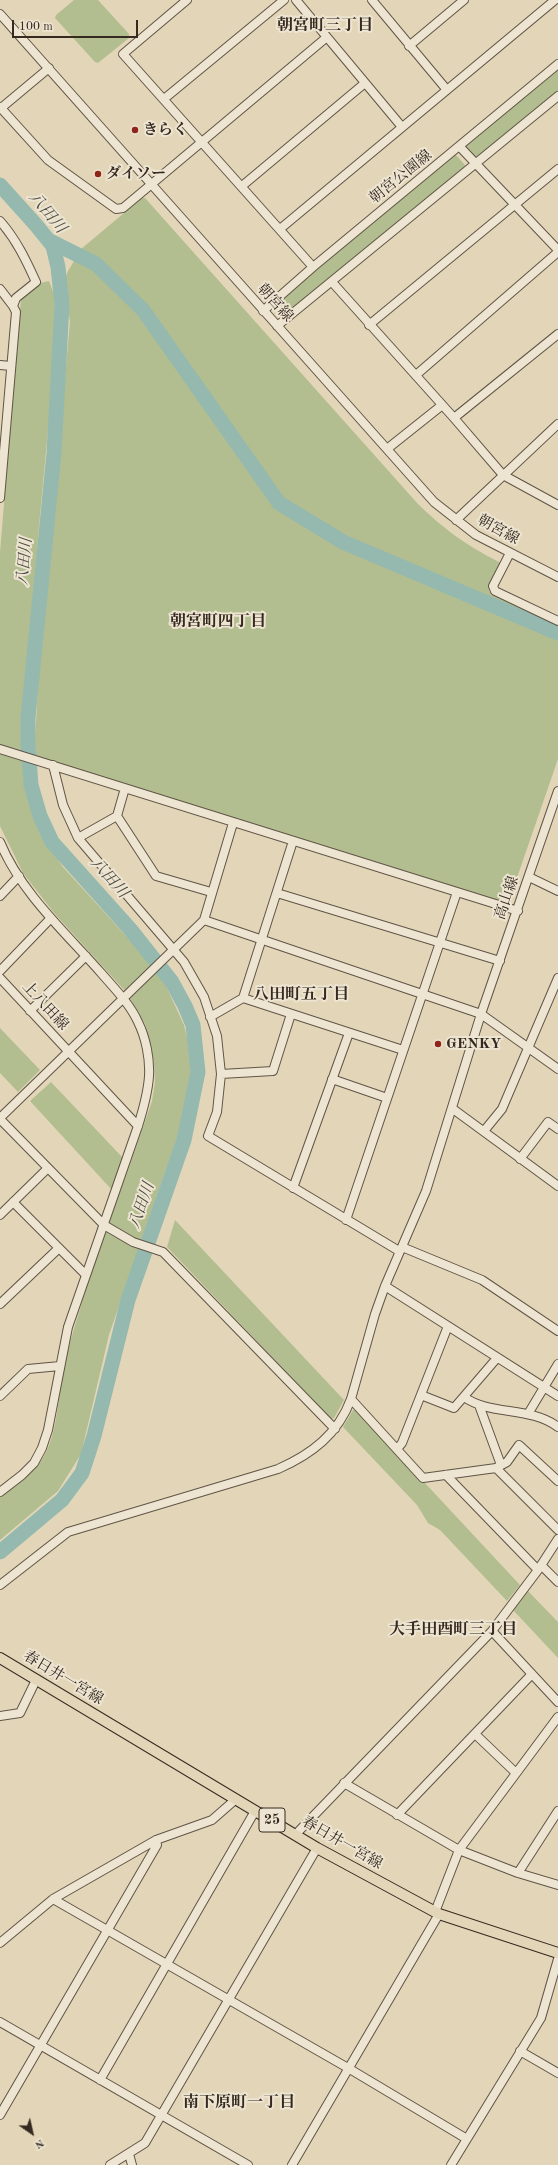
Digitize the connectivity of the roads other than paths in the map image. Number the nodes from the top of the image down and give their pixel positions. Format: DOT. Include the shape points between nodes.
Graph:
graph roads {
  1 [pos="187,0"];
  2 [pos="284,0"];
  3 [pos="296,0"];
  4 [pos="464,0"];
  5 [pos="555,0"];
  6 [pos="373,1"];
  7 [pos="0,14"];
  8 [pos="327,37"];
  9 [pos="409,46"];
  10 [pos="558,64"];
  11 [pos="48,68"];
  12 [pos="365,83"];
  13 [pos="447,90"];
  14 [pos="558,96"];
  15 [pos="164,99"];
  16 [pos="0,108"];
  17 [pos="402,127"];
  18 [pos="202,142"];
  19 [pos="460,147"];
  20 [pos="476,164"];
  21 [pos="558,168"];
  22 [pos="152,185"];
  23 [pos="242,186"];
  24 [pos="515,204"];
  25 [pos="0,221"];
  26 [pos="280,229"];
  27 [pos="558,251"];
  28 [pos="313,267"];
  29 [pos="332,282"];
  30 [pos="0,289"];
  31 [pos="13,306"];
  32 [pos="263,311"];
  33 [pos="369,325"];
  34 [pos="278,326"];
  35 [pos="558,334"];
  36 [pos="0,365"];
  37 [pos="11,366"];
  38 [pos="416,375"];
  39 [pos="441,406"];
  40 [pos="454,418"];
  41 [pos="3,424"];
  42 [pos="558,424"];
  43 [pos="387,449"];
  44 [pos="503,476"];
  45 [pos="1,481"];
  46 [pos="0,498"];
  47 [pos="558,505"];
  48 [pos="456,520"];
  49 [pos="510,553"];
  50 [pos="558,577"];
  51 [pos="558,621"];
  52 [pos="0,749"];
  53 [pos="52,765"];
  54 [pos="125,788"];
  55 [pos="558,791"];
  56 [pos="117,816"];
  57 [pos="233,823"];
  58 [pos="78,838"];
  59 [pos="293,841"];
  60 [pos="0,842"];
  61 [pos="19,876"];
  62 [pos="529,877"];
  63 [pos="558,891"];
  64 [pos="211,892"];
  65 [pos="457,892"];
  66 [pos="277,893"];
  67 [pos="0,896"];
  68 [pos="518,911"];
  69 [pos="51,918"];
  70 [pos="204,920"];
  71 [pos="262,940"];
  72 [pos="440,944"];
  73 [pos="174,950"];
  74 [pos="86,956"];
  75 [pos="500,961"];
  76 [pos="0,971"];
  77 [pos="0,978"];
  78 [pos="558,978"];
  79 [pos="423,994"];
  80 [pos="243,998"];
  81 [pos="124,999"];
  82 [pos="30,1011"];
  83 [pos="291,1014"];
  84 [pos="481,1014"];
  85 [pos="210,1017"];
  86 [pos="349,1032"];
  87 [pos="528,1048"];
  88 [pos="403,1050"];
  89 [pos="68,1052"];
  90 [pos="558,1069"];
  91 [pos="221,1074"];
  92 [pos="332,1079"];
  93 [pos="387,1098"];
  94 [pos="453,1109"];
  95 [pos="0,1119"];
  96 [pos="138,1126"];
  97 [pos="558,1129"];
  98 [pos="484,1131"];
  99 [pos="520,1158"];
  100 [pos="48,1168"];
  101 [pos="558,1186"];
  102 [pos="293,1188"];
  103 [pos="13,1202"];
  104 [pos="0,1215"];
  105 [pos="346,1220"];
  106 [pos="104,1225"];
  107 [pos="59,1248"];
  108 [pos="401,1249"];
  109 [pos="86,1275"];
  110 [pos="385,1286"];
  111 [pos="0,1304"];
  112 [pos="448,1326"];
  113 [pos="558,1330"];
  114 [pos="497,1358"];
  115 [pos="558,1364"];
  116 [pos="60,1366"];
  117 [pos="544,1388"];
  118 [pos="1,1394"];
  119 [pos="421,1395"];
  120 [pos="558,1396"];
  121 [pos="464,1397"];
  122 [pos="351,1399"];
  123 [pos="479,1405"];
  124 [pos="528,1414"];
  125 [pos="558,1427"];
  126 [pos="335,1429"];
  127 [pos="398,1449"];
  128 [pos="498,1467"];
  129 [pos="446,1475"];
  130 [pos="558,1481"];
  131 [pos="0,1492"];
  132 [pos="558,1530"];
  133 [pos="558,1539"];
  134 [pos="540,1567"];
  135 [pos="558,1582"];
  136 [pos="0,1585"];
  137 [pos="492,1631"];
  138 [pos="0,1658"];
  139 [pos="532,1674"];
  140 [pos="36,1680"];
  141 [pos="558,1702"];
  142 [pos="0,1716"];
  143 [pos="558,1717"];
  144 [pos="475,1734"];
  145 [pos="516,1773"];
  146 [pos="344,1783"];
  147 [pos="236,1799"];
  148 [pos="255,1810"];
  149 [pos="558,1811"];
  150 [pos="397,1815"];
  151 [pos="296,1834"];
  152 [pos="156,1840"];
  153 [pos="317,1848"];
  154 [pos="458,1850"];
  155 [pos="518,1873"];
  156 [pos="558,1885"];
  157 [pos="53,1899"];
  158 [pos="437,1913"];
  159 [pos="107,1930"];
  160 [pos="0,1943"];
  161 [pos="558,1953"];
  162 [pos="558,1958"];
  163 [pos="167,1965"];
  164 [pos="228,2000"];
  165 [pos="0,2022"];
  166 [pos="39,2045"];
  167 [pos="520,2051"];
  168 [pos="348,2068"];
  169 [pos="558,2073"];
  170 [pos="100,2080"];
  171 [pos="0,2115"];
  172 [pos="161,2116"];
  173 [pos="467,2139"];
  174 [pos="128,2154"];
  175 [pos="110,2165"];
  176 [pos="132,2165"];
  177 [pos="248,2165"];
  178 [pos="292,2165"];
  179 [pos="451,2165"];
  1 -- 15 [label="street" via="123,54"];
  2 -- 15 [label="street"];
  3 -- 8 [label="street"];
  4 -- 9 [label="street"];
  5 -- 13 [label="street"];
  6 -- 9 [label="street"];
  7 -- 11 [label="street, 朝宮線"];
  8 -- 12 [label="street"];
  8 -- 18 [label="street"];
  9 -- 13 [label="street"];
  10 -- 19 [label="street, 朝宮公園線"];
  11 -- 16 [label="street"];
  11 -- 22 [label="street, 朝宮線"];
  12 -- 17 [label="street"];
  12 -- 23 [label="street"];
  13 -- 17 [label="street"];
  14 -- 20 [label="street"];
  15 -- 18 [label="street"];
  16 -- 22 [label="street" via="48,160 116,209 123,208"];
  17 -- 26 [label="street"];
  18 -- 22 [label="street"];
  18 -- 23 [label="street"];
  19 -- 20 [label="street"];
  19 -- 28 [label="street, 朝宮公園線"];
  20 -- 24 [label="street"];
  20 -- 29 [label="street"];
  21 -- 24 [label="street"];
  22 -- 32 [label="street, 朝宮線"];
  23 -- 26 [label="street"];
  24 -- 27 [label="street"];
  24 -- 33 [label="street"];
  25 -- 31 [label="street" via="26,259 36,282 16,298"];
  26 -- 28 [label="street"];
  27 -- 38 [label="street"];
  28 -- 32 [label="street, 朝宮公園線"];
  29 -- 33 [label="street"];
  29 -- 34 [label="street"];
  30 -- 31 [label="street"];
  31 -- 37 [label="street" via="16,312"];
  32 -- 34 [label="street, 朝宮線"];
  33 -- 38 [label="street"];
  34 -- 43 [label="street, 朝宮線"];
  35 -- 40 [label="street"];
  36 -- 37 [label="street"];
  37 -- 41 [label="street"];
  38 -- 39 [label="street"];
  39 -- 40 [label="street"];
  39 -- 43 [label="street"];
  40 -- 44 [label="street"];
  41 -- 45 [label="street"];
  42 -- 44 [label="street"];
  43 -- 48 [label="street, 朝宮線" via="434,502"];
  44 -- 47 [label="street"];
  44 -- 48 [label="street"];
  45 -- 46 [label="street"];
  48 -- 49 [label="street, 朝宮線" via="476,535"];
  49 -- 50 [label="street, 朝宮線"];
  49 -- 51 [label="street" via="493,586 495,591"];
  52 -- 53 [label="street"];
  53 -- 54 [label="street"];
  53 -- 58 [label="street" via="63,805"];
  54 -- 56 [label="street"];
  54 -- 57 [label="street"];
  55 -- 62 [label="street, 高山線"];
  56 -- 58 [label="street"];
  56 -- 64 [label="street" via="156,876"];
  57 -- 59 [label="street"];
  57 -- 64 [label="street"];
  58 -- 73 [label="street"];
  59 -- 65 [label="street"];
  59 -- 66 [label="street"];
  60 -- 61 [label="street"];
  61 -- 67 [label="street"];
  61 -- 69 [label="street"];
  62 -- 63 [label="street"];
  62 -- 68 [label="street, 高山線"];
  64 -- 70 [label="street"];
  65 -- 68 [label="street"];
  65 -- 72 [label="street"];
  66 -- 71 [label="street"];
  66 -- 72 [label="street"];
  68 -- 75 [label="street, 高山線"];
  69 -- 74 [label="street"];
  69 -- 76 [label="street"];
  70 -- 71 [label="street"];
  70 -- 73 [label="street"];
  71 -- 79 [label="street"];
  71 -- 80 [label="street"];
  72 -- 75 [label="street"];
  72 -- 79 [label="street"];
  73 -- 81 [label="street"];
  73 -- 85 [label="street" via="194,977"];
  74 -- 81 [label="street"];
  74 -- 82 [label="street"];
  75 -- 84 [label="street, 高山線"];
  77 -- 82 [label="street, 上八田線"];
  78 -- 87 [label="street"];
  79 -- 84 [label="street"];
  79 -- 88 [label="street"];
  80 -- 83 [label="street"];
  80 -- 85 [label="street"];
  81 -- 89 [label="street"];
  81 -- 96 [label="street" via="138,1022 148,1057 149,1076"];
  82 -- 89 [label="street, 上八田線"];
  83 -- 86 [label="street"];
  83 -- 91 [label="street" via="273,1071"];
  84 -- 87 [label="street"];
  84 -- 94 [label="street, 高山線"];
  85 -- 91 [label="street" via="217,1036"];
  86 -- 88 [label="street"];
  86 -- 92 [label="street"];
  87 -- 90 [label="street"];
  87 -- 98 [label="street" via="502,1109"];
  88 -- 93 [label="street"];
  89 -- 95 [label="street"];
  89 -- 96 [label="street, 上八田線"];
  91 -- 102 [label="street" via="216,1112 208,1136"];
  92 -- 93 [label="street"];
  92 -- 102 [label="street"];
  93 -- 105 [label="street"];
  94 -- 98 [label="street"];
  94 -- 108 [label="street, 高山線" via="426,1191"];
  95 -- 100 [label="street"];
  96 -- 106 [label="street"];
  97 -- 99 [label="street" via="548,1122"];
  98 -- 99 [label="street"];
  99 -- 101 [label="street"];
  100 -- 103 [label="street"];
  100 -- 106 [label="street"];
  102 -- 105 [label="street"];
  103 -- 104 [label="street"];
  103 -- 107 [label="street"];
  105 -- 108 [label="street"];
  106 -- 109 [label="street"];
  106 -- 126 [label="street" via="133,1242 163,1252"];
  107 -- 109 [label="street"];
  107 -- 111 [label="street"];
  108 -- 110 [label="street, 高山線"];
  108 -- 113 [label="street" via="482,1280"];
  109 -- 116 [label="street" via="68,1327"];
  110 -- 112 [label="street"];
  110 -- 122 [label="street, 高山線"];
  112 -- 114 [label="street"];
  112 -- 119 [label="street"];
  114 -- 117 [label="street"];
  114 -- 121 [label="street"];
  115 -- 117 [label="street"];
  116 -- 118 [label="street" via="28,1369"];
  116 -- 131 [label="street" via="48,1430 42,1448 34,1463"];
  117 -- 120 [label="street"];
  117 -- 124 [label="street"];
  119 -- 121 [label="street" via="454,1408"];
  119 -- 127 [label="street"];
  121 -- 123 [label="street"];
  122 -- 126 [label="street, 高山線"];
  122 -- 127 [label="street"];
  123 -- 124 [label="street"];
  123 -- 128 [label="street"];
  124 -- 125 [label="street" via="548,1419"];
  126 -- 136 [label="street, 高山線" via="299,1460 278,1469 68,1532"];
  127 -- 129 [label="street" via="423,1478"];
  128 -- 129 [label="street"];
  128 -- 130 [label="street" via="507,1462 519,1445"];
  128 -- 132 [label="street"];
  129 -- 134 [label="street"];
  133 -- 134 [label="street"];
  134 -- 135 [label="street"];
  134 -- 137 [label="street"];
  137 -- 139 [label="street"];
  137 -- 146 [label="street"];
  138 -- 140 [label="main road, 春日井一宮線 / 25"];
  139 -- 141 [label="street"];
  139 -- 144 [label="street"];
  140 -- 142 [label="street" via="20,1713"];
  140 -- 147 [label="main road, 春日井一宮線 / 25"];
  143 -- 145 [label="street"];
  144 -- 145 [label="street"];
  144 -- 150 [label="street"];
  145 -- 154 [label="street"];
  146 -- 150 [label="street"];
  146 -- 151 [label="street"];
  147 -- 148 [label="main road, 春日井一宮線 / 25"];
  147 -- 152 [label="street" via="212,1820"];
  148 -- 151 [label="main road, 春日井一宮線 / 25"];
  148 -- 163 [label="street"];
  149 -- 155 [label="street"];
  150 -- 154 [label="street"];
  151 -- 153 [label="main road, 春日井一宮線 / 25"];
  152 -- 157 [label="street"];
  152 -- 159 [label="street" via="157,1845"];
  153 -- 158 [label="main road, 春日井一宮線 / 25"];
  153 -- 164 [label="street"];
  154 -- 155 [label="street"];
  154 -- 158 [label="street"];
  155 -- 156 [label="street"];
  157 -- 159 [label="street"];
  157 -- 160 [label="street"];
  158 -- 161 [label="main road, 春日井一宮線 / 25"];
  158 -- 168 [label="street"];
  159 -- 163 [label="street"];
  159 -- 166 [label="street"];
  162 -- 167 [label="street" via="541,2018"];
  163 -- 164 [label="street"];
  163 -- 170 [label="street"];
  164 -- 168 [label="street"];
  164 -- 172 [label="street"];
  165 -- 166 [label="street"];
  166 -- 170 [label="street"];
  166 -- 171 [label="street"];
  167 -- 169 [label="street"];
  167 -- 173 [label="street"];
  168 -- 173 [label="street"];
  168 -- 178 [label="street"];
  170 -- 172 [label="street"];
  172 -- 174 [label="street" via="145,2143"];
  172 -- 177 [label="street"];
  173 -- 179 [label="street"];
  174 -- 175 [label="street"];
  174 -- 176 [label="street"];
}
